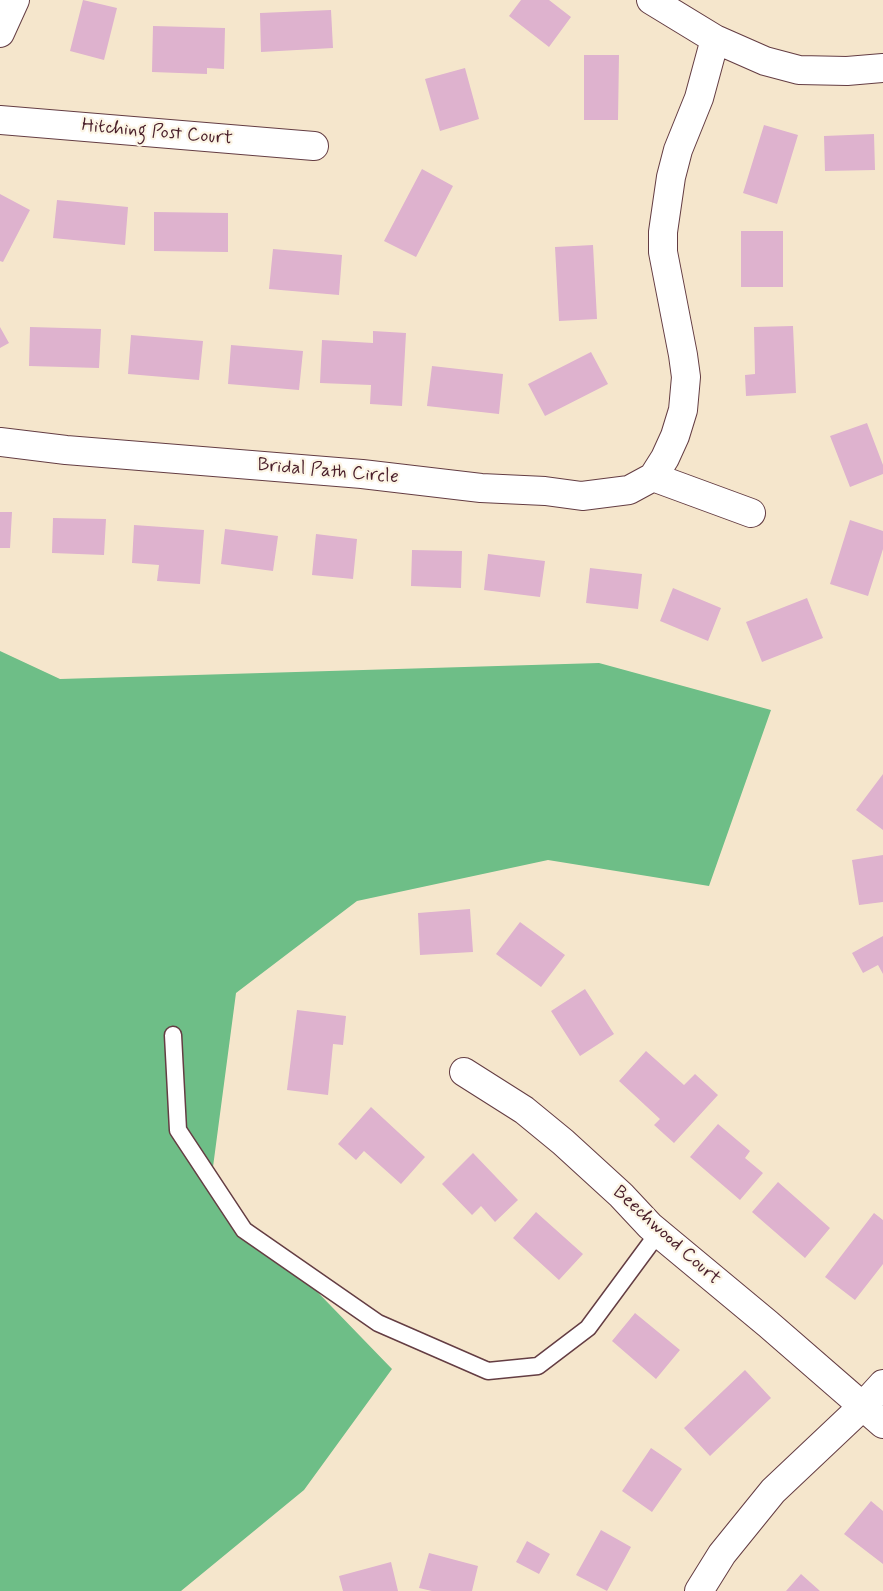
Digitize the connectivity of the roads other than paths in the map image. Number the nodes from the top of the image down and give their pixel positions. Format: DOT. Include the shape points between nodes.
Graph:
graph roads {
  1 [pos="15,0"];
  2 [pos="651,0"];
  3 [pos="0,33"];
  4 [pos="715,39"];
  5 [pos="883,68"];
  6 [pos="0,120"];
  7 [pos="314,146"];
  8 [pos="0,442"];
  9 [pos="653,477"];
  10 [pos="751,513"];
  11 [pos="173,1035"];
  12 [pos="464,1072"];
  13 [pos="657,1232"];
  14 [pos="883,1384"];
  15 [pos="873,1415"];
  16 [pos="699,1591"];
  1 -- 3 [label="street"];
  2 -- 4 [label="street"];
  4 -- 5 [label="street" via="765,61 799,70"];
  4 -- 9 [label="street" via="699,98 678,150 663,232 663,252 686,377 684,410 665,458"];
  6 -- 7 [label="street, Hitching Post Court"];
  8 -- 9 [label="street, Bridal Path Circle" via="582,496 629,490"];
  9 -- 10 [label="street"];
  11 -- 13 [label="lane" via="178,1130 244,1230 378,1323 488,1371 538,1366 588,1328"];
  12 -- 13 [label="street, Beechwood Court" via="524,1110 563,1142"];
  13 -- 15 [label="street, Beechwood Court"];
  14 -- 15 [label="street"];
  15 -- 16 [label="street" via="772,1491 722,1554"];
}
